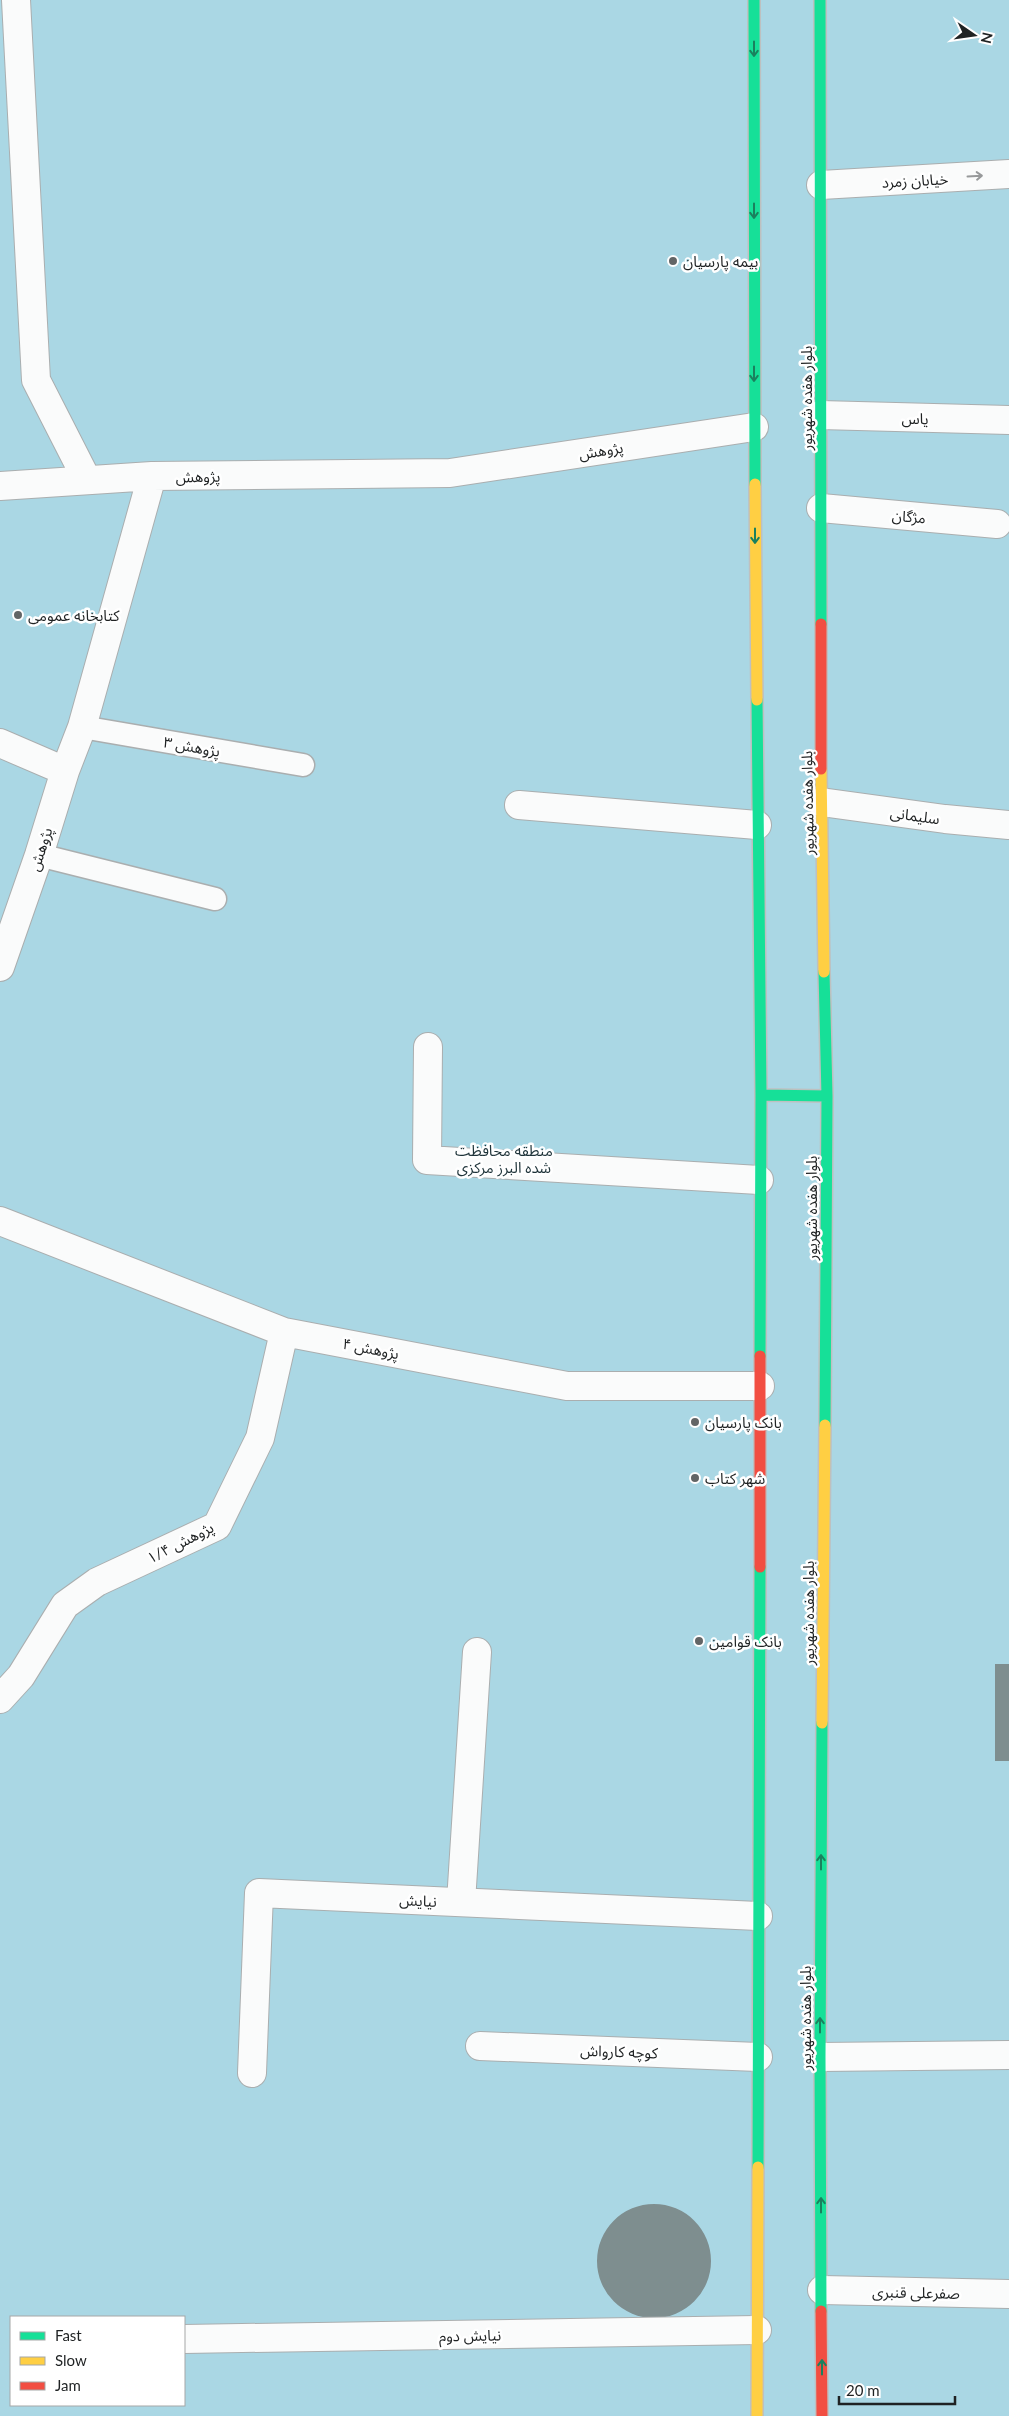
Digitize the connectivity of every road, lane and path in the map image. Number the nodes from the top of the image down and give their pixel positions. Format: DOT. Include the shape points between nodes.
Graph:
graph roads {
  1 [pos="16,0"];
  2 [pos="754,0"];
  3 [pos="820,0"];
  4 [pos="1009,174"];
  5 [pos="822,185"];
  6 [pos="820,416"];
  7 [pos="1009,420"];
  8 [pos="754,427"];
  9 [pos="152,476"];
  10 [pos="87,480"];
  11 [pos="0,486"];
  12 [pos="821,508"];
  13 [pos="997,524"];
  14 [pos="82,728"];
  15 [pos="0,742"];
  16 [pos="303,765"];
  17 [pos="65,771"];
  18 [pos="821,802"];
  19 [pos="519,805"];
  20 [pos="757,825"];
  21 [pos="1009,825"];
  22 [pos="39,854"];
  23 [pos="215,899"];
  24 [pos="0,967"];
  25 [pos="428,1046"];
  26 [pos="761,1096"];
  27 [pos="827,1096"];
  28 [pos="759,1180"];
  29 [pos="0,1221"];
  30 [pos="284,1332"];
  31 [pos="760,1386"];
  32 [pos="477,1652"];
  33 [pos="0,1699"];
  34 [pos="461,1902"];
  35 [pos="758,1916"];
  36 [pos="480,2046"];
  37 [pos="1009,2055"];
  38 [pos="758,2057"];
  39 [pos="820,2057"];
  40 [pos="252,2073"];
  41 [pos="822,2290"];
  42 [pos="1009,2294"];
  43 [pos="757,2330"];
  44 [pos="185,2339"];
  45 [pos="757,2416"];
  46 [pos="822,2416"];
  1 -- 10 [label="street" via="36,380"];
  2 -- 8 [label="main road, one-way"];
  3 -- 5 [label="main road, بلوار هفده شهریور"];
  5 -- 4 [label="street, خیابان زمرد, one-way"];
  5 -- 6 [label="main road, بلوار هفده شهریور"];
  6 -- 7 [label="street, یاس"];
  6 -- 12 [label="main road, بلوار هفده شهریور"];
  8 -- 9 [label="street, پژوهش" via="450,474"];
  8 -- 20 [label="main road, one-way"];
  9 -- 10 [label="street"];
  9 -- 14 [label="street, پژوهش"];
  10 -- 11 [label="street"];
  12 -- 13 [label="street, مژگان"];
  12 -- 18 [label="main road, بلوار هفده شهریور"];
  14 -- 16 [label="lane, پژوهش ۳"];
  14 -- 17 [label="street, پژوهش"];
  15 -- 17 [label="street"];
  17 -- 22 [label="street, پژوهش"];
  18 -- 21 [label="street, سلیمانی"];
  18 -- 27 [label="main road, بلوار هفده شهریور"];
  19 -- 20 [label="street"];
  20 -- 26 [label="main road"];
  22 -- 23 [label="lane"];
  22 -- 24 [label="street, پژوهش"];
  25 -- 28 [label="street" via="427,1160"];
  26 -- 27 [label="main road"];
  26 -- 28 [label="main road"];
  39 -- 27 [label="main road, بلوار هفده شهریور, one-way"];
  28 -- 31 [label="main road"];
  29 -- 30 [label="street, پژوهش ۴"];
  30 -- 31 [label="street, پژوهش ۴" via="567,1386"];
  30 -- 33 [label="street, پژوهش ۱/۴" via="260,1438 217,1526 97,1582 65,1604 21,1676"];
  31 -- 35 [label="main road"];
  32 -- 34 [label="street"];
  34 -- 35 [label="street, نیایش"];
  34 -- 40 [label="street, نیایش" via="259,1893"];
  35 -- 38 [label="main road"];
  36 -- 38 [label="street, کوچه کارواش"];
  37 -- 39 [label="street"];
  38 -- 43 [label="main road"];
  41 -- 39 [label="main road, بلوار هفده شهریور, one-way"];
  41 -- 42 [label="street, صفرعلی قنبری"];
  46 -- 41 [label="main road, بلوار هفده شهریور, one-way"];
  43 -- 44 [label="street, نیایش دوم"];
  43 -- 45 [label="main road"];
}
